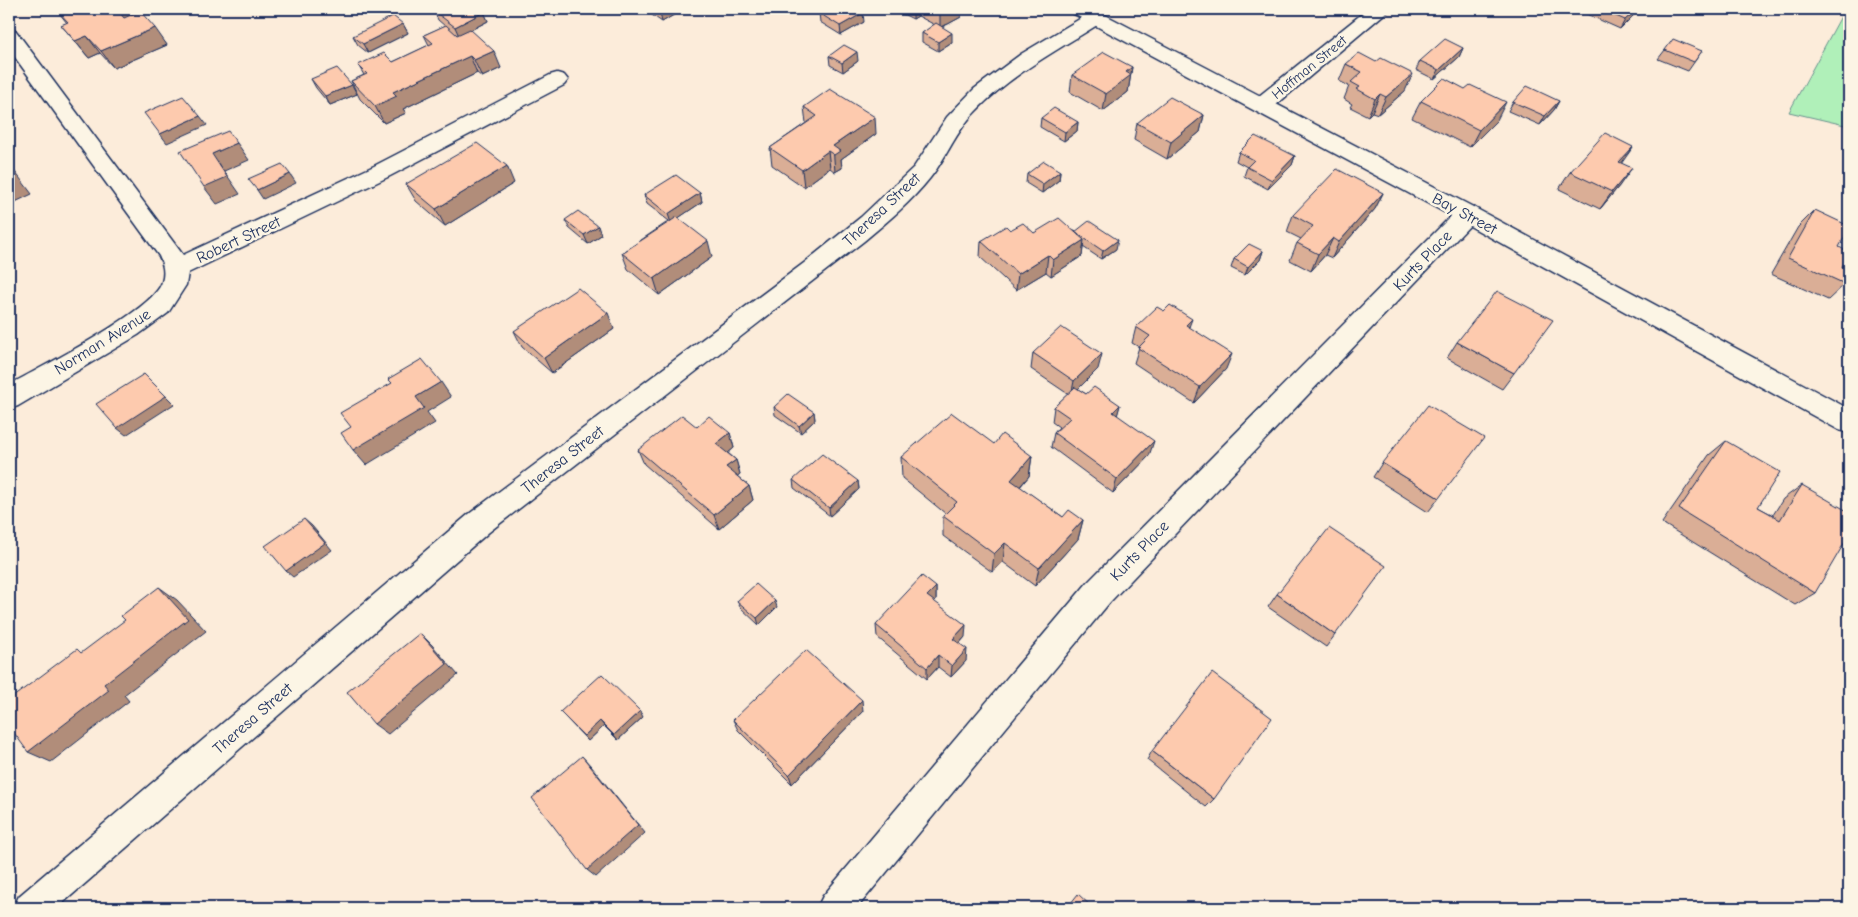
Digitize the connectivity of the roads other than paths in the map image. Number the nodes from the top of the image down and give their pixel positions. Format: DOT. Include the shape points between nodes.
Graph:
graph roads {
  1 [pos="1380,9"];
  2 [pos="1087,13"];
  3 [pos="9,35"];
  4 [pos="557,80"];
  5 [pos="1262,105"];
  6 [pos="1467,214"];
  7 [pos="176,268"];
  8 [pos="9,398"];
  9 [pos="1849,422"];
  10 [pos="31,908"];
  11 [pos="835,908"];
  1 -- 5 [label="street, Hoffman Street"];
  2 -- 5 [label="street, Bay Street"];
  2 -- 10 [label="street, Theresa Street" via="996,81 967,107 947,131 923,172 874,219 479,523"];
  3 -- 7 [label="street, Robert Street" via="170,254"];
  4 -- 7 [label="street, Robert Street" via="382,170"];
  5 -- 6 [label="street, Bay Street"];
  6 -- 9 [label="street, Bay Street"];
  6 -- 11 [label="street, Kurts Place" via="1099,592"];
  7 -- 8 [label="street, Norman Avenue" via="174,285 159,306 129,328"];
}
